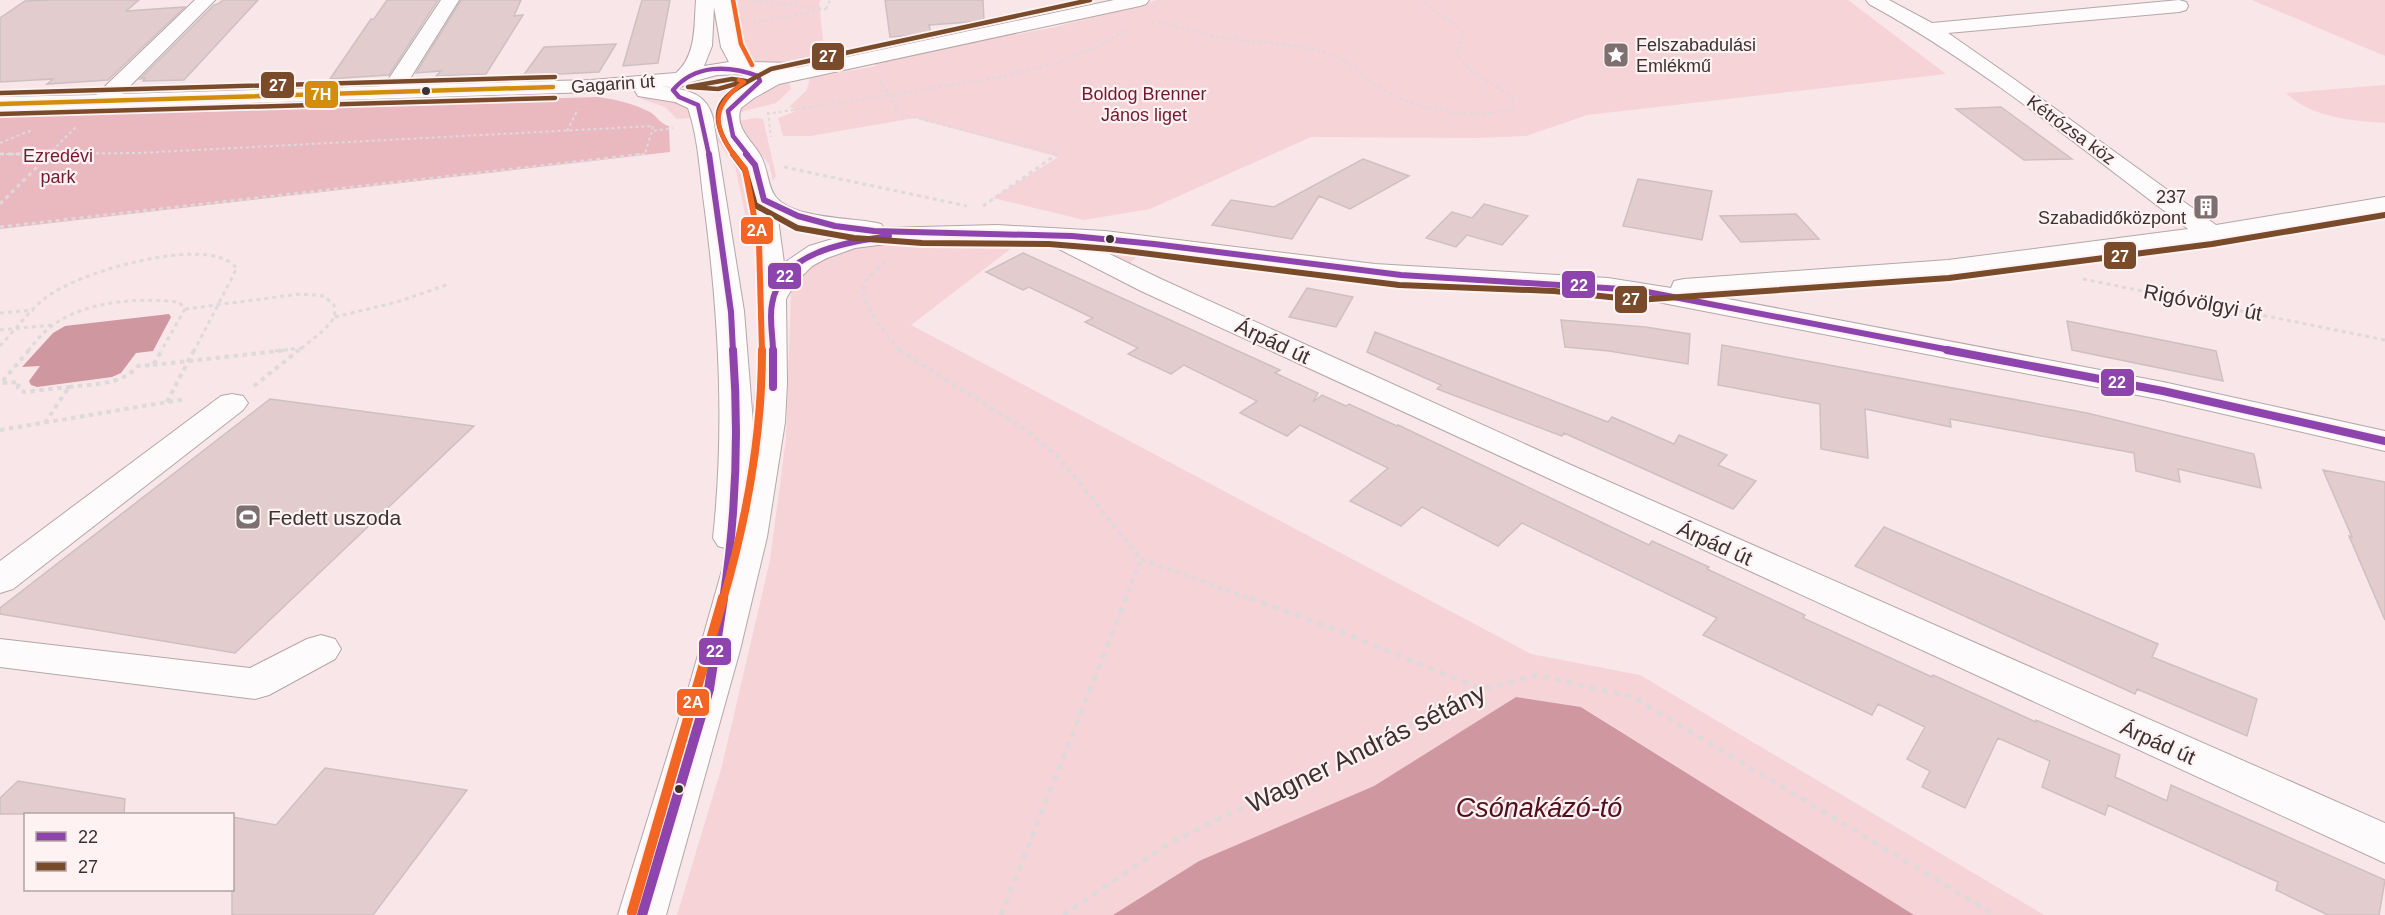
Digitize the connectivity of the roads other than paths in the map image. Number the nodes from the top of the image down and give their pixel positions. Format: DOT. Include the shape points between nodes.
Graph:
graph roads {
  1 [pos="206,0"];
  2 [pos="450,0"];
  3 [pos="1140,0"];
  4 [pos="1875,0"];
  5 [pos="711,3"];
  6 [pos="2179,6"];
  7 [pos="1929,29"];
  8 [pos="647,77"];
  9 [pos="748,84"];
  10 [pos="686,91"];
  11 [pos="391,92"];
  12 [pos="102,101"];
  13 [pos="0,104"];
  14 [pos="761,195"];
  15 [pos="2385,204"];
  16 [pos="922,233"];
  17 [pos="1049,234"];
  18 [pos="2211,234"];
  19 [pos="846,243"];
  20 [pos="770,246"];
  21 [pos="1185,247"];
  22 [pos="723,252"];
  23 [pos="1151,285"];
  24 [pos="1637,290"];
  25 [pos="772,300"];
  26 [pos="232,403"];
  27 [pos="2385,441"];
  28 [pos="0,580"];
  29 [pos="321,649"];
  30 [pos="0,653"];
  31 [pos="709,689"];
  32 [pos="2385,844"];
  33 [pos="642,915"];
  1 -- 12 [label="street"];
  2 -- 11 [label="street"];
  3 -- 9 [label="street" via="884,48"];
  4 -- 7 [label="street, Kétrózsa köz"];
  5 -- 8 [label="street" via="691,34 687,61 648,71"];
  5 -- 9 [label="street"];
  5 -- 10 [label="street" via="702,51"];
  6 -- 7 [label="street"];
  7 -- 18 [label="street, Kétrózsa köz"];
  9 -- 10 [label="street" via="715,101"];
  9 -- 10 [label="street, Gagarin út" via="714,70"];
  9 -- 14 [label="street" via="728,114 733,136 755,165"];
  10 -- 11 [label="street, Gagarin út" via="553,87"];
  10 -- 22 [label="street" via="701,112"];
  11 -- 12 [label="street, Gagarin út"];
  12 -- 13 [label="street, Gagarin út"];
  14 -- 16 [label="street" via="778,209 818,223"];
  14 -- 20 [label="street"];
  15 -- 18 [label="street"];
  16 -- 17 [label="street"];
  16 -- 19 [label="street"];
  17 -- 21 [label="street"];
  17 -- 23 [label="street, Árpád út"];
  18 -- 24 [label="street" via="1948,268"];
  19 -- 20 [label="street"];
  19 -- 25 [label="street" via="819,251 795,266"];
  20 -- 22 [label="street"];
  20 -- 25 [label="street"];
  21 -- 23 [label="street" via="1153,271"];
  21 -- 24 [label="street" via="1400,275 1555,281"];
  22 -- 31 [label="street" via="736,386 735,487"];
  23 -- 32 [label="street, Árpád út"];
  24 -- 27 [label="street" via="2163,391"];
  25 -- 31 [label="street" via="772,404 761,484 742,572"];
  26 -- 28 [label="street"];
  29 -- 30 [label="street" via="255,684"];
  31 -- 33 [label="street"];
}
